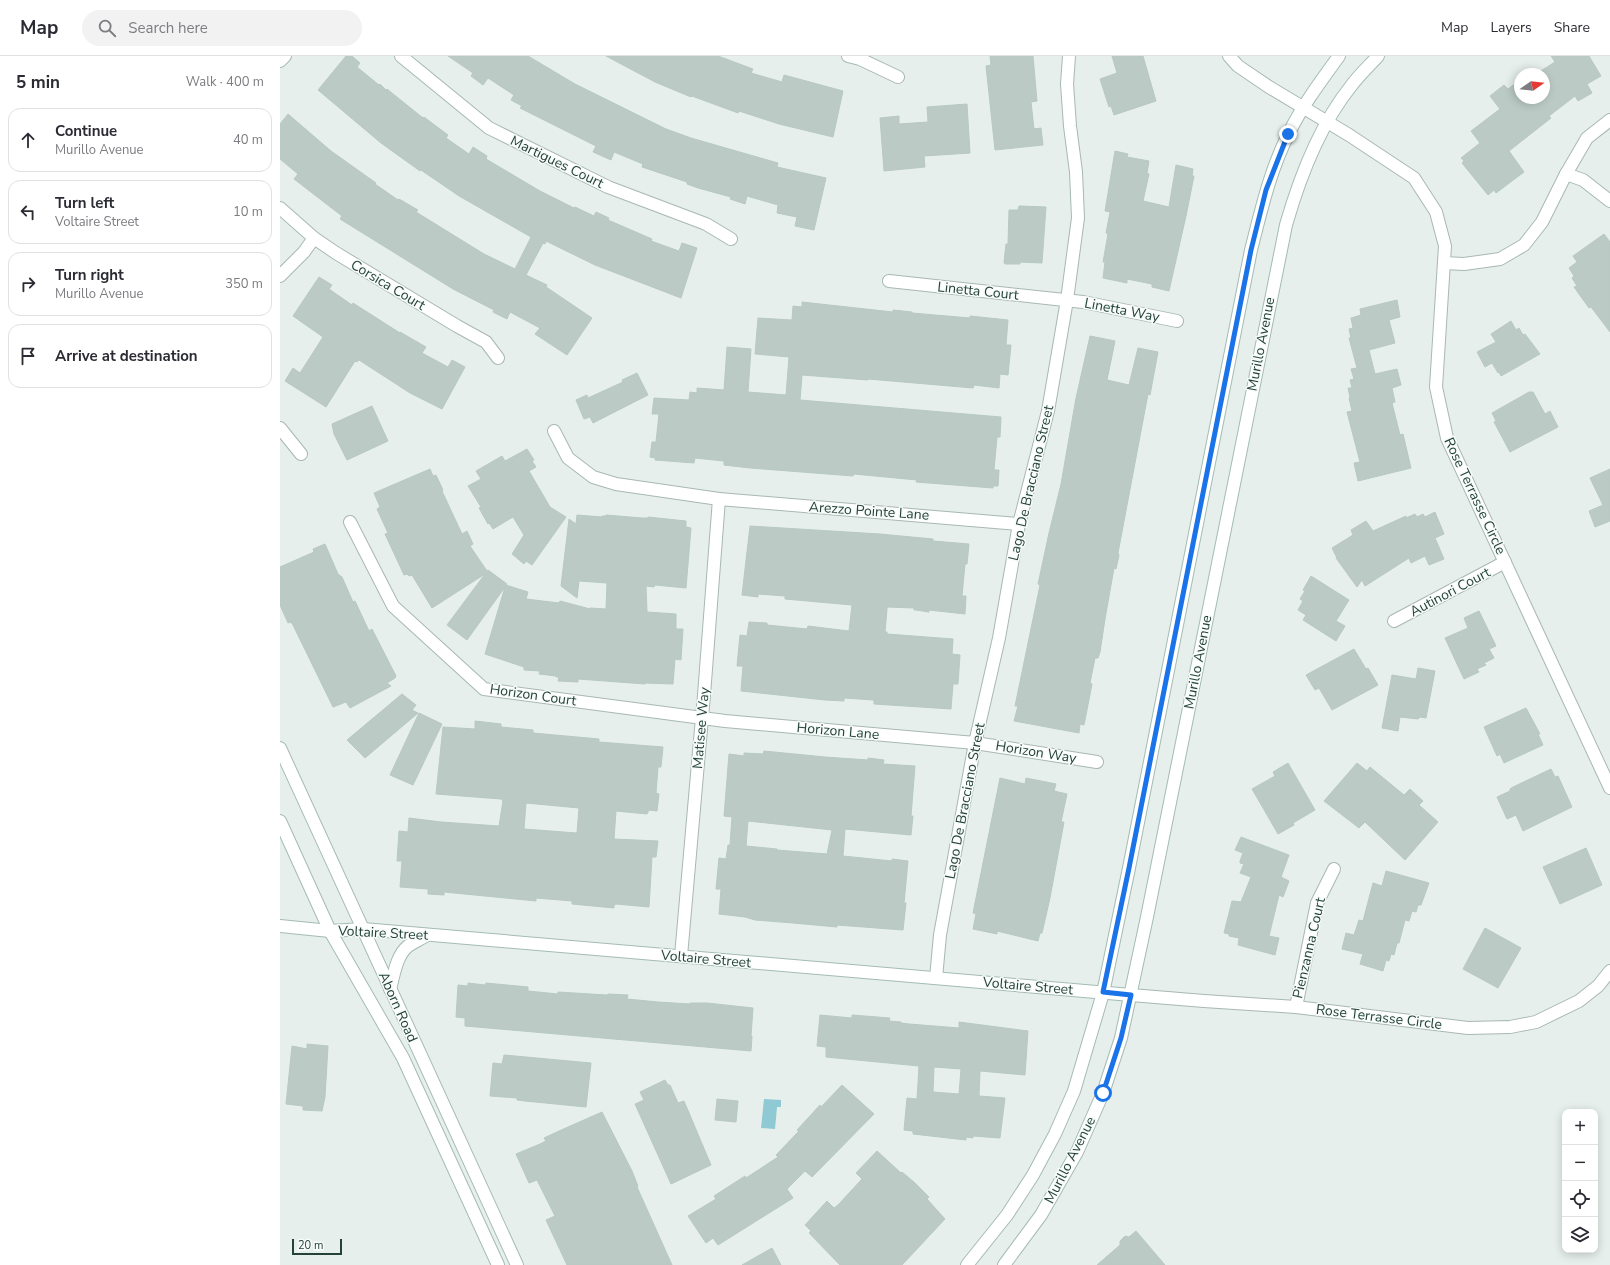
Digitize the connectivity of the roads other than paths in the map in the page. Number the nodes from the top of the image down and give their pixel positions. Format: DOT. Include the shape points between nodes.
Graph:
graph roads {
  1 [pos="285,56"];
  2 [pos="401,56"];
  3 [pos="848,56"];
  4 [pos="1068,56"];
  5 [pos="1229,56"];
  6 [pos="1339,56"];
  7 [pos="1378,56"];
  8 [pos="280,61"];
  9 [pos="898,77"];
  10 [pos="1303,107"];
  11 [pos="1610,120"];
  12 [pos="1327,122"];
  13 [pos="1566,174"];
  14 [pos="1610,201"];
  15 [pos="280,208"];
  16 [pos="314,238"];
  17 [pos="731,239"];
  18 [pos="1444,263"];
  19 [pos="280,276"];
  20 [pos="889,281"];
  21 [pos="1067,300"];
  22 [pos="1177,321"];
  23 [pos="498,358"];
  24 [pos="280,428"];
  25 [pos="554,431"];
  26 [pos="301,454"];
  27 [pos="719,499"];
  28 [pos="350,522"];
  29 [pos="1019,524"];
  30 [pos="1505,562"];
  31 [pos="1394,621"];
  32 [pos="701,718"];
  33 [pos="975,743"];
  34 [pos="280,748"];
  35 [pos="1097,762"];
  36 [pos="1610,788"];
  37 [pos="280,821"];
  38 [pos="1334,869"];
  39 [pos="280,926"];
  40 [pos="364,929"];
  41 [pos="330,931"];
  42 [pos="427,935"];
  43 [pos="681,956"];
  44 [pos="1610,971"];
  45 [pos="936,978"];
  46 [pos="390,989"];
  47 [pos="1103,992"];
  48 [pos="1131,995"];
  49 [pos="1296,1006"];
  50 [pos="498,1265"];
  51 [pos="517,1265"];
  52 [pos="967,1265"];
  53 [pos="1004,1265"];
  1 -- 8 [label="street"];
  2 -- 17 [label="street, Martigues Court" via="489,128 608,187 706,224"];
  3 -- 9 [label="street"];
  4 -- 21 [label="street, Lago De Bracciano Street" via="1067,91 1078,218"];
  5 -- 10 [label="street, Rose Terrasse Circle" via="1238,66"];
  6 -- 10 [label="street, Murillo Avenue"];
  7 -- 12 [label="street, Murillo Avenue" via="1351,86"];
  10 -- 12 [label="street, Rose Terrasse Circle"];
  10 -- 47 [label="street, Murillo Avenue" via="1288,134 1266,190 1251,250"];
  11 -- 13 [label="street" via="1587,138"];
  12 -- 18 [label="street, Rose Terrasse Circle" via="1414,178 1436,212 1445,246"];
  12 -- 48 [label="street, Murillo Avenue" via="1296,190 1286,225"];
  13 -- 14 [label="street" via="1583,180"];
  13 -- 18 [label="street" via="1542,222 1524,245 1500,259 1464,264"];
  15 -- 16 [label="street, Corsica Court"];
  16 -- 19 [label="street"];
  16 -- 23 [label="street, Corsica Court" via="486,342"];
  18 -- 30 [label="street, Rose Terrasse Circle" via="1436,387 1447,438"];
  20 -- 21 [label="street, Linetta Court"];
  21 -- 22 [label="street, Linetta Way"];
  21 -- 29 [label="street, Lago De Bracciano Street" via="1048,411"];
  24 -- 26 [label="street"];
  25 -- 27 [label="street, Arezzo Pointe Lane" via="568,458 593,477 616,484"];
  27 -- 29 [label="street, Arezzo Pointe Lane"];
  27 -- 32 [label="street, Matisee Way"];
  28 -- 32 [label="street, Horizon Court" via="393,606 484,689"];
  29 -- 33 [label="street, Lago De Bracciano Street" via="999,638"];
  30 -- 31 [label="street, Autinori Court"];
  30 -- 36 [label="street, Rose Terrasse Circle"];
  32 -- 33 [label="street, Horizon Lane"];
  32 -- 43 [label="street, Matisee Way"];
  33 -- 35 [label="street, Horizon Way"];
  33 -- 45 [label="street, Lago De Bracciano Street" via="940,935"];
  34 -- 40 [label="street, Aborn Road"];
  37 -- 41 [label="street, Aborn Road"];
  38 -- 49 [label="street, Pienzanna Court" via="1317,903"];
  39 -- 41 [label="street, Voltaire Street"];
  40 -- 41 [label="street, Voltaire Street"];
  40 -- 42 [label="street, Voltaire Street"];
  40 -- 46 [label="street, Aborn Road"];
  41 -- 50 [label="street, Aborn Road" via="403,1058"];
  42 -- 43 [label="street, Voltaire Street"];
  42 -- 46 [label="street" via="403,952 398,960"];
  43 -- 45 [label="street, Voltaire Street"];
  44 -- 49 [label="street, Rose Terrasse Circle" via="1598,986 1579,1001 1536,1022 1510,1028 1468,1028"];
  45 -- 47 [label="street, Voltaire Street"];
  46 -- 51 [label="street, Aborn Road"];
  47 -- 48 [label="street, Voltaire Street"];
  47 -- 52 [label="street, Murillo Avenue" via="1074,1091 1055,1134 1007,1215"];
  48 -- 49 [label="street, Rose Terrasse Circle"];
  48 -- 53 [label="street, Murillo Avenue" via="1121,1038 1103,1093 1077,1152 1041,1215"];
}
